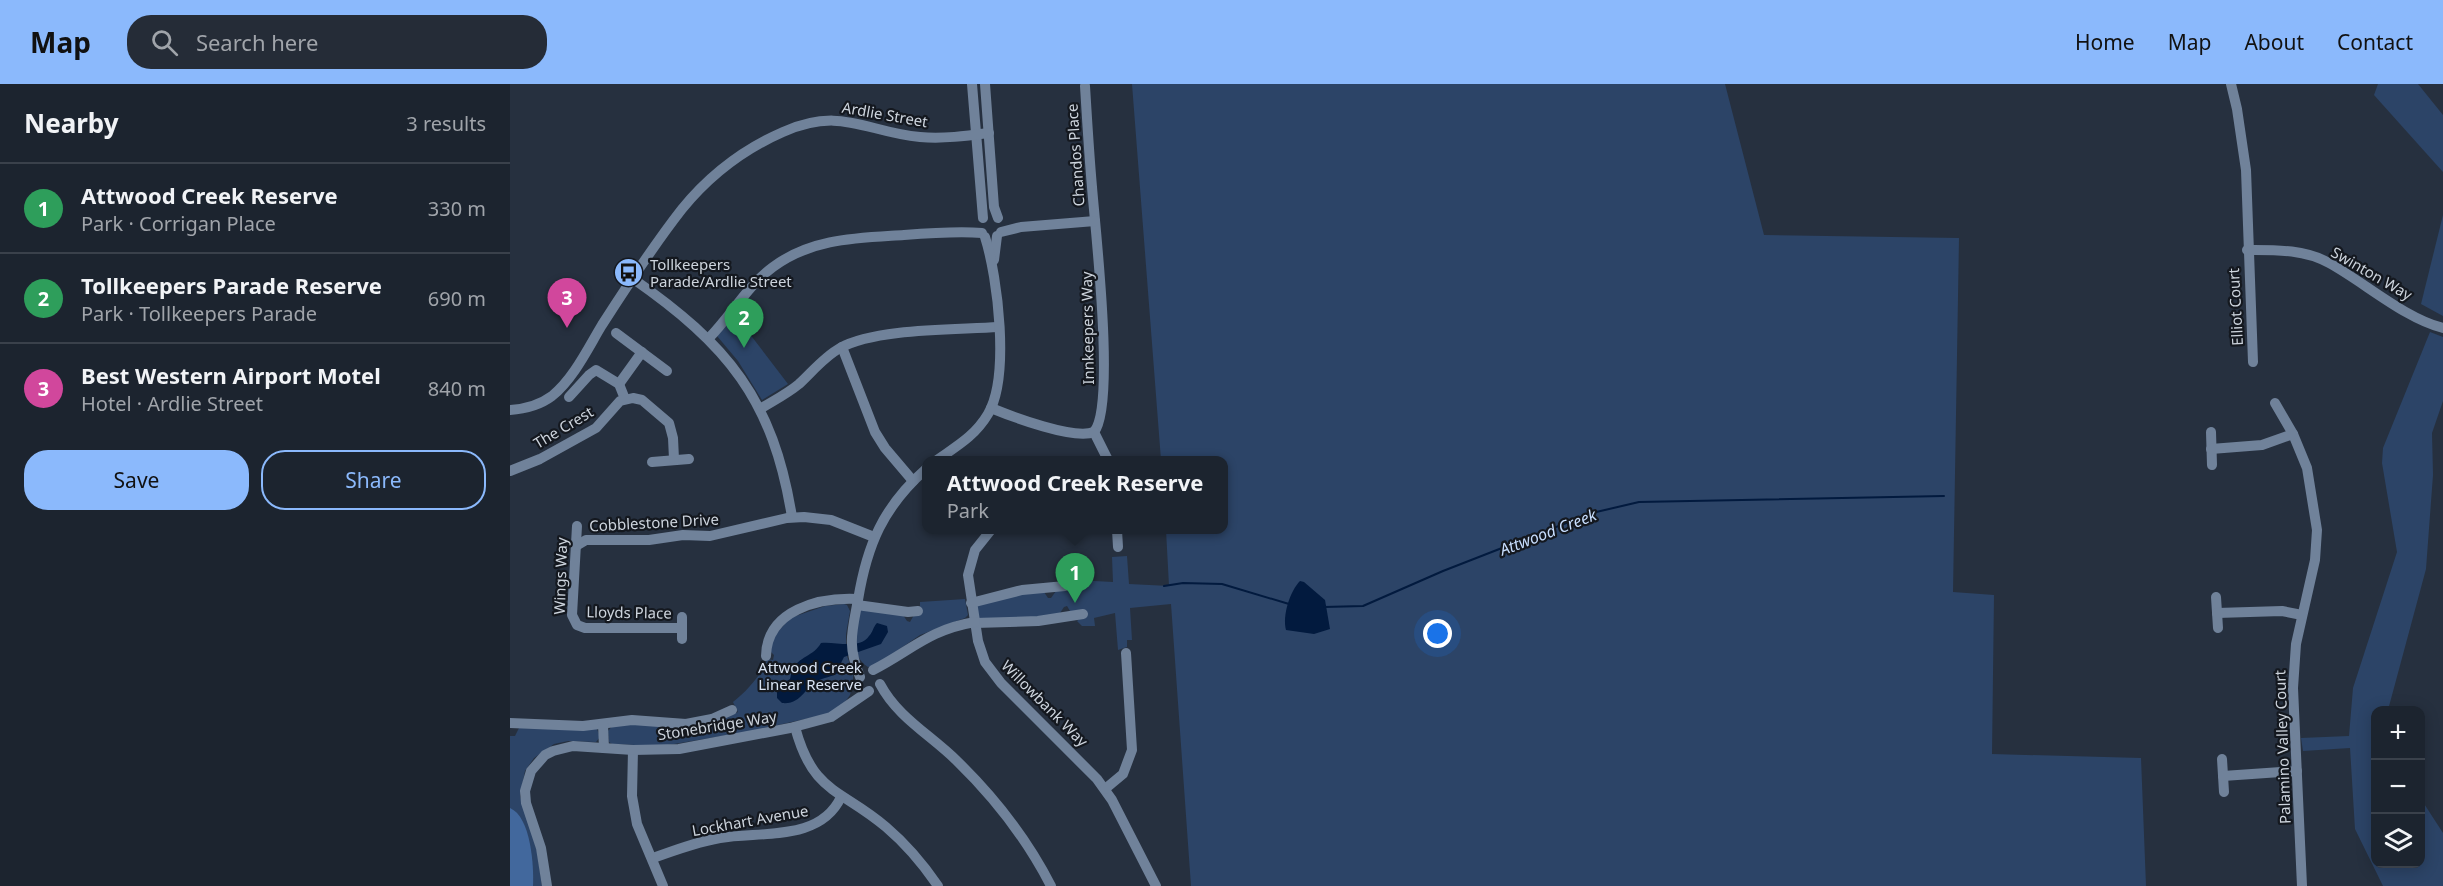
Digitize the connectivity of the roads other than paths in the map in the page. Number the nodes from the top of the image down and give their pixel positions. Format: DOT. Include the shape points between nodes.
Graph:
graph roads {
  1 [pos="985,84"];
  2 [pos="2231,84"];
  3 [pos="971,86"];
  4 [pos="1085,86"];
  5 [pos="983,134"];
  6 [pos="1095,221"];
  7 [pos="999,227"];
  8 [pos="982,228"];
  9 [pos="2247,250"];
  10 [pos="993,263"];
  11 [pos="632,278"];
  12 [pos="998,327"];
  13 [pos="2443,328"];
  14 [pos="616,333"];
  15 [pos="709,338"];
  16 [pos="842,347"];
  17 [pos="642,352"];
  18 [pos="2253,362"];
  19 [pos="667,371"];
  20 [pos="619,384"];
  21 [pos="569,397"];
  22 [pos="625,399"];
  23 [pos="2275,403"];
  24 [pos="992,408"];
  25 [pos="760,409"];
  26 [pos="510,410"];
  27 [pos="1094,432"];
  28 [pos="2211,432"];
  29 [pos="2293,434"];
  30 [pos="2211,449"];
  31 [pos="943,456"];
  32 [pos="1106,456"];
  33 [pos="674,459"];
  34 [pos="689,459"];
  35 [pos="652,462"];
  36 [pos="2212,465"];
  37 [pos="510,471"];
  38 [pos="922,473"];
  39 [pos="913,481"];
  40 [pos="792,517"];
  41 [pos="577,526"];
  42 [pos="987,534"];
  43 [pos="1117,534"];
  44 [pos="874,537"];
  45 [pos="576,546"];
  46 [pos="1118,547"];
  47 [pos="1065,586"];
  48 [pos="2216,597"];
  49 [pos="857,602"];
  50 [pos="971,603"];
  51 [pos="918,610"];
  52 [pos="2217,613"];
  53 [pos="1083,615"];
  54 [pos="2302,615"];
  55 [pos="975,623"];
  56 [pos="577,625"];
  57 [pos="682,628"];
  58 [pos="2218,628"];
  59 [pos="1126,652"];
  60 [pos="766,656"];
  61 [pos="870,680"];
  62 [pos="732,710"];
  63 [pos="510,723"];
  64 [pos="603,724"];
  65 [pos="795,728"];
  66 [pos="604,748"];
  67 [pos="633,750"];
  68 [pos="2222,759"];
  69 [pos="2297,771"];
  70 [pos="2223,776"];
  71 [pos="1105,789"];
  72 [pos="2224,792"];
  73 [pos="841,797"];
  74 [pos="653,858"];
  75 [pos="547,886"];
  76 [pos="663,886"];
  77 [pos="938,886"];
  78 [pos="1051,886"];
  79 [pos="1156,886"];
  80 [pos="2302,886"];
  1 -- 5 [label="street"];
  2 -- 9 [label="street, Elliot Court" via="2246,170"];
  3 -- 5 [label="street"];
  4 -- 6 [label="street, Chandos Place"];
  5 -- 7 [label="street"];
  5 -- 8 [label="street"];
  5 -- 11 [label="street, Ardlie Street" via="921,137 838,120 813,122 784,132 744,154 702,188"];
  6 -- 7 [label="street"];
  6 -- 27 [label="street, Innkeepers Way" via="1104,369 1099,424"];
  7 -- 8 [label="street" via="992,238"];
  7 -- 8 [label="street" via="990,215"];
  7 -- 10 [label="street"];
  8 -- 10 [label="street"];
  8 -- 15 [label="street" via="839,240 805,249 758,280"];
  9 -- 13 [label="street, Swinton Way" via="2283,250 2328,262 2377,294"];
  9 -- 18 [label="street, Elliot Court"];
  10 -- 12 [label="street"];
  11 -- 15 [label="street"];
  11 -- 26 [label="street, Ardlie Street" via="560,388 535,406"];
  12 -- 16 [label="street" via="886,335"];
  12 -- 24 [label="street" via="1000,376"];
  14 -- 17 [label="street"];
  15 -- 25 [label="street"];
  16 -- 25 [label="street" via="785,395"];
  16 -- 39 [label="street" via="875,432"];
  17 -- 19 [label="street"];
  17 -- 20 [label="street"];
  20 -- 21 [label="street, The Crest" via="594,370"];
  20 -- 22 [label="street"];
  22 -- 33 [label="street" via="642,400 665,417 672,429"];
  22 -- 37 [label="street, The Crest" via="596,428"];
  23 -- 29 [label="street, Palamino Valley Court"];
  24 -- 27 [label="street" via="1032,423 1084,434"];
  24 -- 31 [label="street" via="965,442"];
  25 -- 40 [label="street" via="782,464"];
  27 -- 32 [label="street"];
  28 -- 30 [label="street"];
  29 -- 30 [label="street" via="2262,445"];
  29 -- 54 [label="street, Palamino Valley Court" via="2307,468 2317,530 2315,560"];
  30 -- 36 [label="street"];
  33 -- 34 [label="street"];
  33 -- 35 [label="street"];
  38 -- 39 [label="street"];
  39 -- 44 [label="street" via="895,501"];
  40 -- 44 [label="street, Cobblestone Drive" via="831,520"];
  40 -- 45 [label="street, Cobblestone Drive" via="710,536 586,540"];
  41 -- 45 [label="street, Wings Way"];
  42 -- 50 [label="street, Willowbank Way" via="970,563"];
  43 -- 46 [label="street"];
  44 -- 49 [label="street"];
  45 -- 56 [label="street, Wings Way" via="572,615"];
  47 -- 50 [label="street" via="1022,590"];
  48 -- 52 [label="street"];
  49 -- 51 [label="street" via="908,612"];
  49 -- 60 [label="street" via="834,599 792,611 769,637"];
  49 -- 61 [label="street" via="851,632 854,659"];
  50 -- 55 [label="street, Willowbank Way"];
  52 -- 54 [label="street" via="2282,611"];
  52 -- 58 [label="street"];
  53 -- 55 [label="street"];
  54 -- 69 [label="street, Palamino Valley Court" via="2293,688"];
  55 -- 61 [label="street" via="937,632 913,645"];
  55 -- 71 [label="street, Willowbank Way" via="980,650 992,672"];
  56 -- 57 [label="street, Lloyds Place"];
  59 -- 71 [label="street" via="1132,750 1123,774"];
  61 -- 65 [label="street, Stonebridge Way" via="851,703 831,717"];
  61 -- 78 [label="street" via="982,788 1019,832"];
  62 -- 64 [label="street" via="698,723 632,720"];
  63 -- 64 [label="street"];
  64 -- 66 [label="street"];
  65 -- 67 [label="street, Stonebridge Way" via="680,749"];
  65 -- 73 [label="street" via="800,748 813,771"];
  66 -- 67 [label="street, Stonebridge Way"];
  66 -- 75 [label="street, Stonebridge Way" via="573,746 553,751 531,771 526,803 541,848"];
  67 -- 74 [label="street" via="633,804 637,824"];
  68 -- 70 [label="street"];
  69 -- 70 [label="street"];
  69 -- 80 [label="street, Palamino Valley Court"];
  70 -- 72 [label="street"];
  71 -- 79 [label="street, Willowbank Way"];
  73 -- 74 [label="street, Lockhart Avenue" via="826,818 808,828 719,838"];
  73 -- 77 [label="street" via="886,827"];
  74 -- 76 [label="street"];
}
